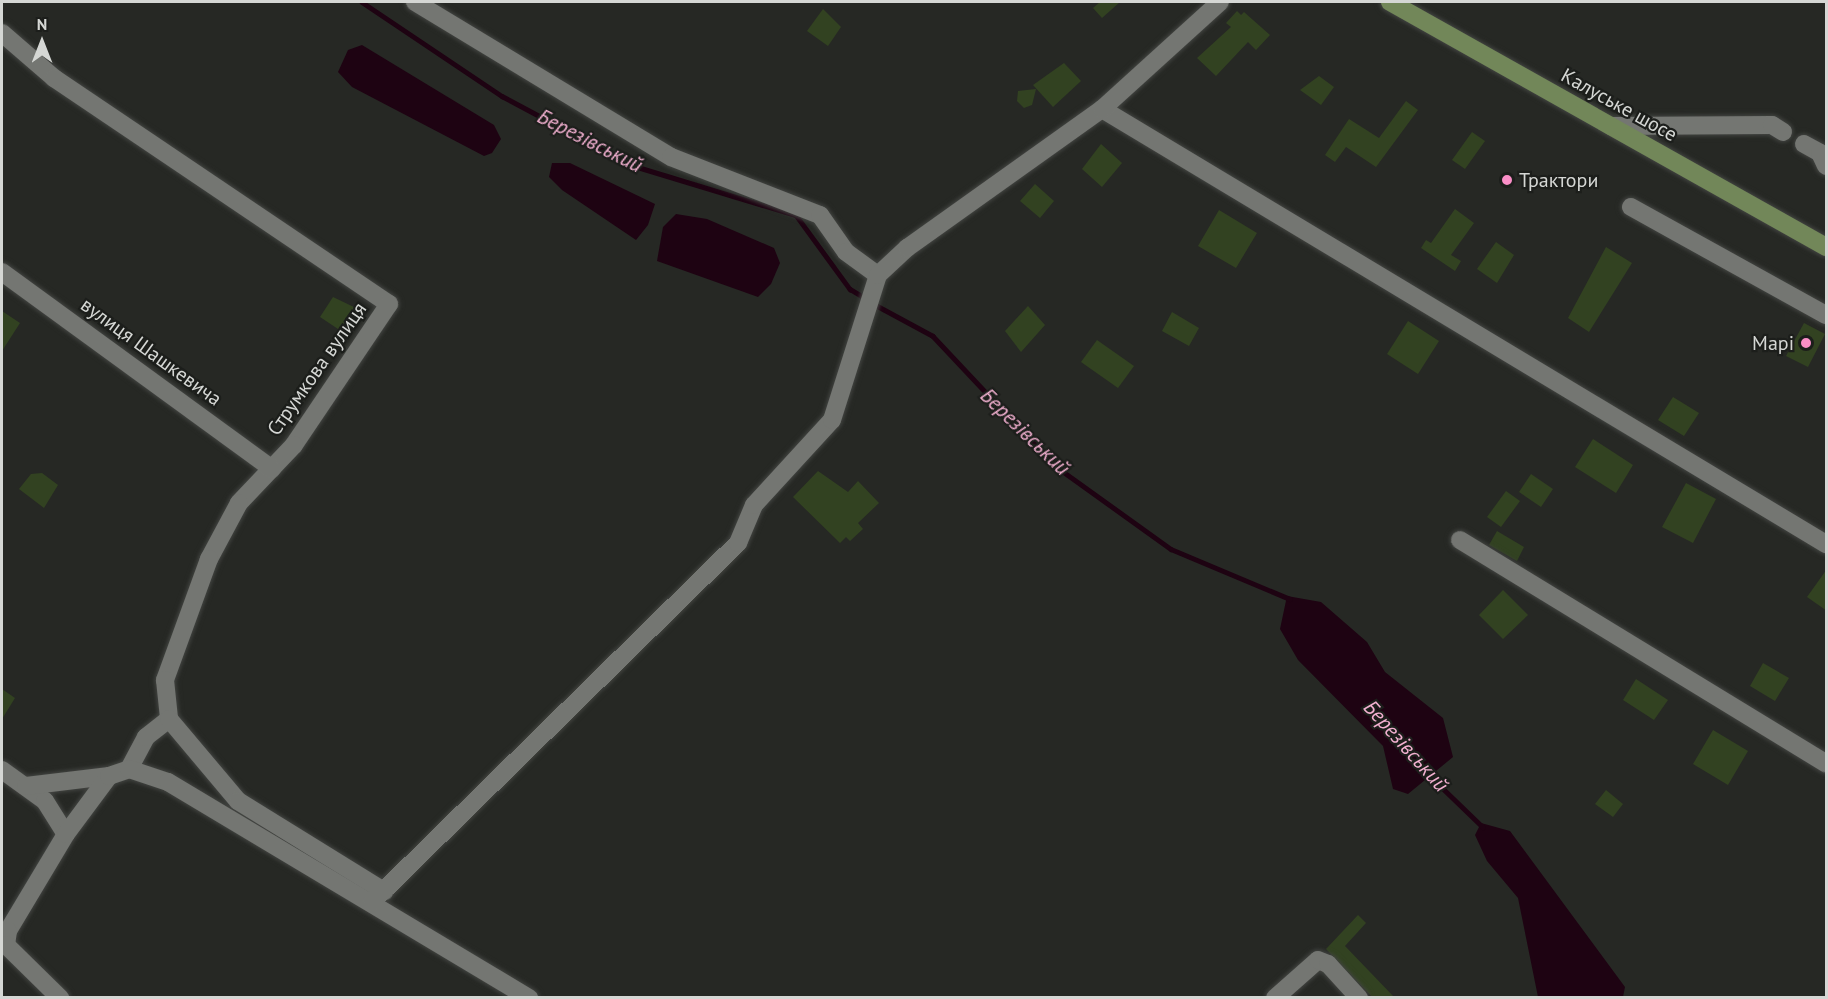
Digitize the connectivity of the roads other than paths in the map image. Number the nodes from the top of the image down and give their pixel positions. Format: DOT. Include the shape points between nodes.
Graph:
graph roads {
  1 [pos="415,2"];
  2 [pos="1220,2"];
  3 [pos="1390,2"];
  4 [pos="2,33"];
  5 [pos="1102,109"];
  6 [pos="1611,126"];
  7 [pos="1783,132"];
  8 [pos="1804,144"];
  9 [pos="1827,166"];
  10 [pos="1631,207"];
  11 [pos="1827,247"];
  12 [pos="2,272"];
  13 [pos="878,275"];
  14 [pos="1827,315"];
  15 [pos="272,469"];
  16 [pos="1460,540"];
  17 [pos="1827,544"];
  18 [pos="169,719"];
  19 [pos="1827,763"];
  20 [pos="129,769"];
  21 [pos="2,770"];
  22 [pos="109,776"];
  23 [pos="26,786"];
  24 [pos="66,834"];
  25 [pos="378,896"];
  26 [pos="5,933"];
  27 [pos="60,998"];
  28 [pos="529,998"];
  29 [pos="1275,998"];
  30 [pos="1359,998"];
  1 -- 13 [label="street" via="671,157 820,215 846,252"];
  2 -- 5 [label="street"];
  3 -- 6 [label="main road, Калуське шосе"];
  4 -- 15 [label="street, Струмкова вулиця" via="54,78 389,304 294,445"];
  5 -- 13 [label="street" via="907,248"];
  5 -- 17 [label="street"];
  6 -- 7 [label="street" via="1772,125"];
  6 -- 11 [label="main road, Калуське шосе"];
  8 -- 9 [label="street" via="1820,153"];
  10 -- 14 [label="street"];
  12 -- 15 [label="street, вулиця Шашкевича"];
  13 -- 25 [label="street" via="832,420 754,505 738,543"];
  15 -- 18 [label="street, Струмкова вулиця" via="239,503 209,559 165,680"];
  16 -- 19 [label="street"];
  18 -- 20 [label="street" via="146,737"];
  18 -- 25 [label="street" via="238,801"];
  20 -- 22 [label="street"];
  20 -- 25 [label="street" via="168,782"];
  21 -- 23 [label="street"];
  22 -- 23 [label="street"];
  22 -- 24 [label="street"];
  23 -- 24 [label="street" via="45,801"];
  24 -- 26 [label="street"];
  25 -- 28 [label="street"];
  26 -- 27 [label="street" via="6,945"];
  29 -- 30 [label="street" via="1318,960 1328,963"];
}
